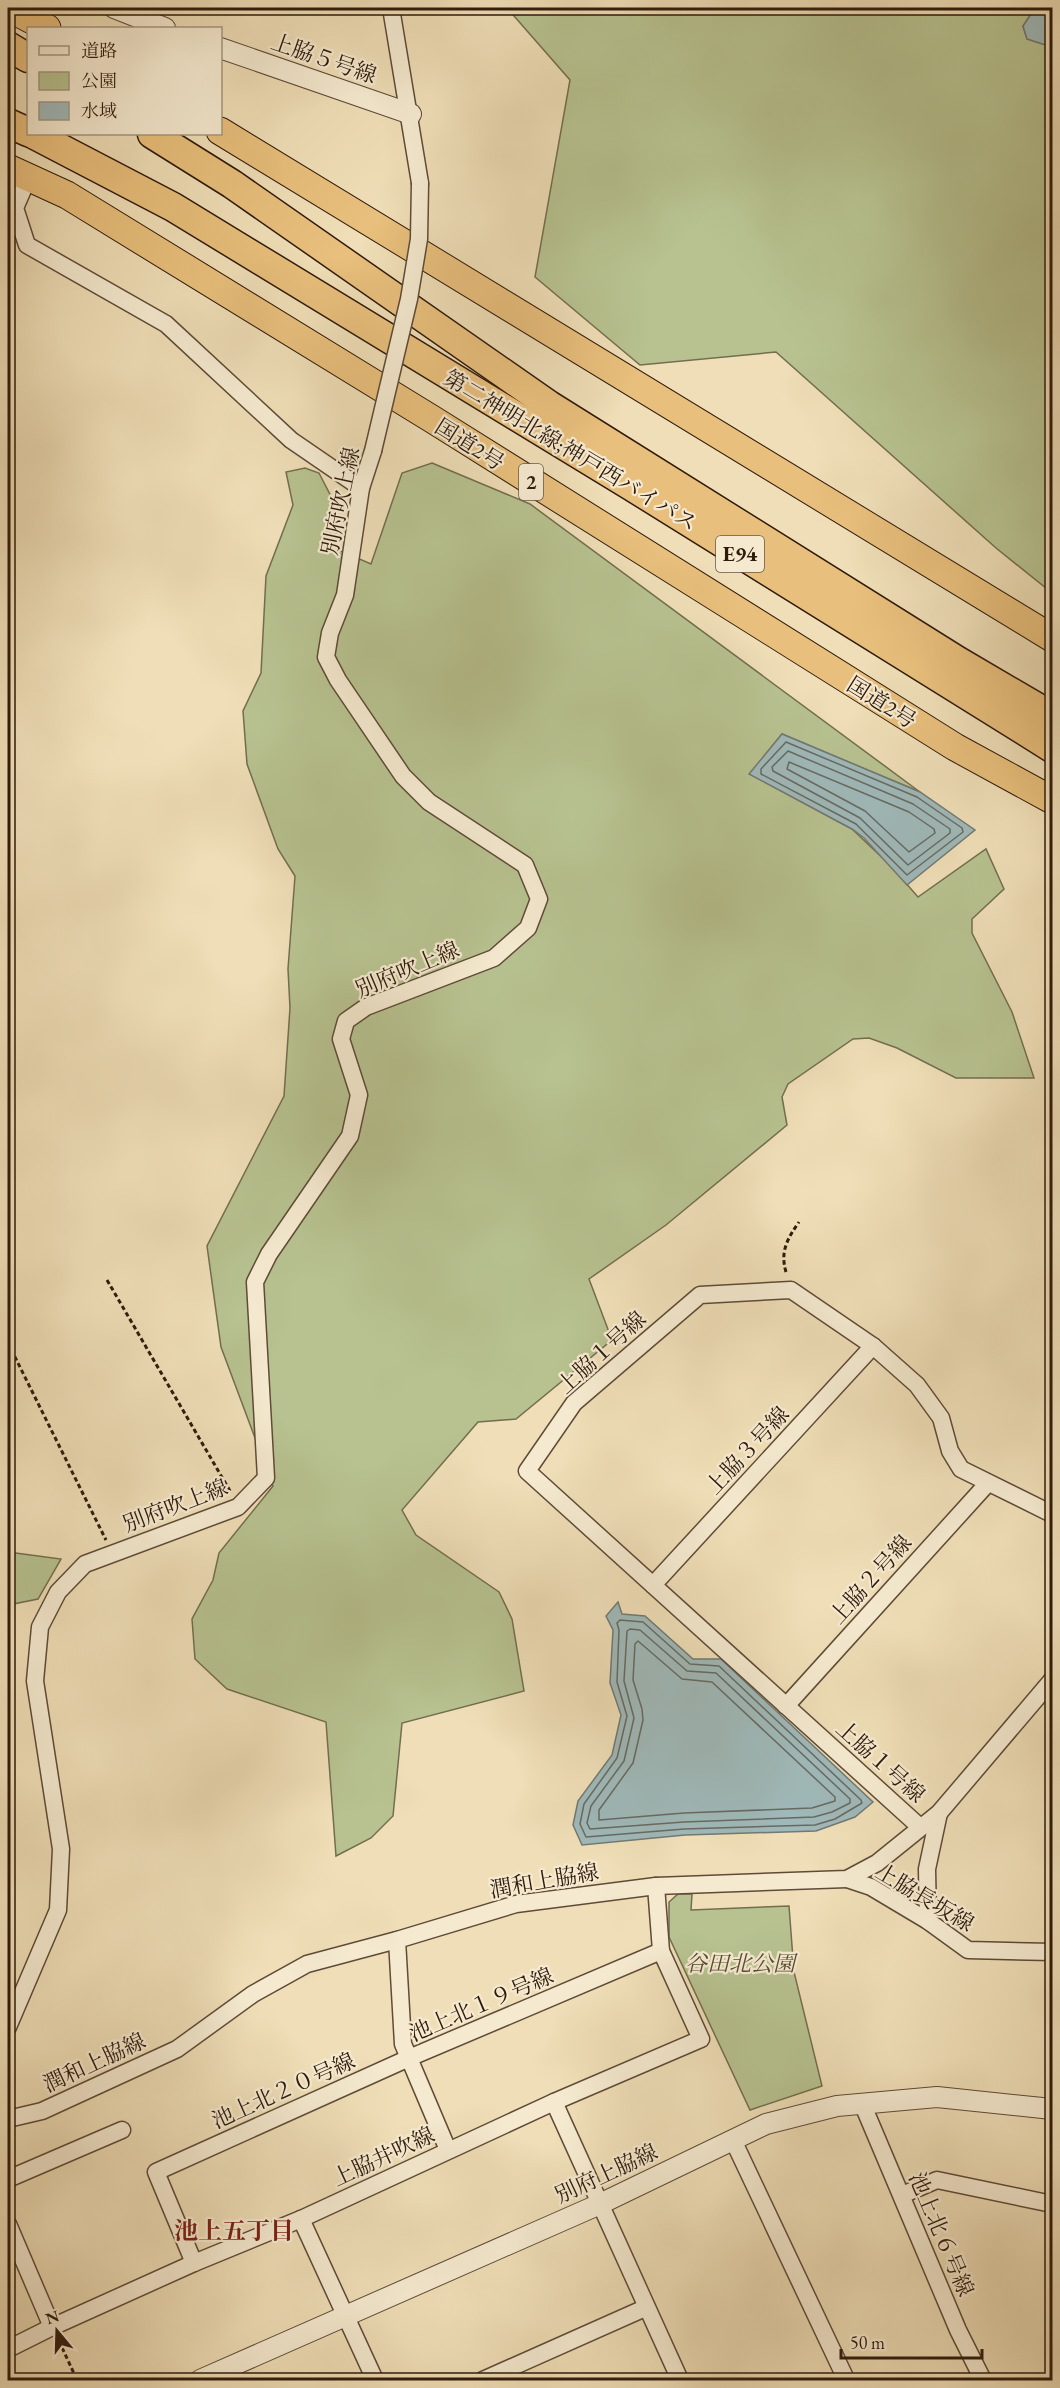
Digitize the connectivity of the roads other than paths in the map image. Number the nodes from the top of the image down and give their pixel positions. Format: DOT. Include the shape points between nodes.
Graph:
graph roads {
  1 [pos="9,8"];
  2 [pos="114,8"];
  3 [pos="392,8"];
  4 [pos="45,27"];
  5 [pos="162,27"];
  6 [pos="8,46"];
  7 [pos="222,49"];
  8 [pos="27,57"];
  9 [pos="411,114"];
  10 [pos="8,123"];
  11 [pos="27,132"];
  12 [pos="222,132"];
  13 [pos="35,135"];
  14 [pos="154,135"];
  15 [pos="18,173"];
  16 [pos="362,488"];
  17 [pos="1053,638"];
  18 [pos="1053,716"];
  19 [pos="1053,748"];
  20 [pos="1053,800"];
  21 [pos="873,1346"];
  22 [pos="988,1483"];
  23 [pos="1053,1514"];
  24 [pos="653,1585"];
  25 [pos="1053,1680"];
  26 [pos="786,1706"];
  27 [pos="939,1813"];
  28 [pos="920,1827"];
  29 [pos="847,1879"];
  30 [pos="656,1886"];
  31 [pos="928,1920"];
  32 [pos="397,1940"];
  33 [pos="661,1951"];
  34 [pos="1053,1952"];
  35 [pos="8,2027"];
  36 [pos="409,2058"];
  37 [pos="554,2102"];
  38 [pos="862,2103"];
  39 [pos="1053,2109"];
  40 [pos="8,2119"];
  41 [pos="122,2130"];
  42 [pos="733,2140"];
  43 [pos="448,2150"];
  44 [pos="8,2179"];
  45 [pos="902,2195"];
  46 [pos="600,2204"];
  47 [pos="1053,2204"];
  48 [pos="301,2219"];
  49 [pos="8,2224"];
  50 [pos="194,2263"];
  51 [pos="645,2308"];
  52 [pos="344,2315"];
  53 [pos="52,2327"];
  54 [pos="8,2349"];
  55 [pos="844,2375"];
  56 [pos="200,2380"];
  57 [pos="375,2380"];
  58 [pos="483,2380"];
  59 [pos="680,2380"];
  60 [pos="983,2380"];
  1 -- 4 [label="highway"];
  2 -- 5 [label="street"];
  3 -- 9 [label="street, 別府吹上線"];
  6 -- 8 [label="highway"];
  7 -- 9 [label="street, 上脇５号線"];
  9 -- 16 [label="street, 別府吹上線, bridge" via="420,183 419,239 409,299"];
  10 -- 11 [label="highway"];
  12 -- 17 [label="highway"];
  13 -- 19 [label="highway, 第二神明北線;神戸西バイパス / E94" via="173,207"];
  14 -- 18 [label="highway, 第二神明北線;神戸西バイパス / E94" via="232,184 549,405 958,661"];
  15 -- 16 [label="street" via="15,208 27,245 166,324 291,440"];
  15 -- 20 [label="highway, 国道2号 / 2" via="78,201 955,747"];
  16 -- 35 [label="street, 別府吹上線" via="345,595 330,633 326,657 403,776 429,802 525,865 539,899 528,928 494,958 366,1007 346,1021 341,1040 359,1095 350,1136 269,1254 255,1282 266,1478 238,1507 84,1564 58,1592 40,1627 35,1681 61,1849 58,1910"];
  21 -- 22 [label="street" via="917,1385 941,1418 950,1451 961,1469"];
  21 -- 24 [label="street, 上脇３号線"];
  21 -- 24 [label="street, 上脇１号線" via="791,1290 700,1295 574,1402 527,1471"];
  22 -- 23 [label="street"];
  22 -- 26 [label="street, 上脇２号線"];
  24 -- 26 [label="street, 上脇１号線"];
  25 -- 27 [label="street, 潤和上脇線"];
  26 -- 28 [label="street, 上脇１号線"];
  27 -- 28 [label="street, 潤和上脇線"];
  27 -- 31 [label="street" via="927,1869"];
  28 -- 29 [label="street, 潤和上脇線" via="877,1863"];
  29 -- 30 [label="street, 潤和上脇線"];
  29 -- 31 [label="street, 上脇長坂線" via="871,1887"];
  30 -- 32 [label="street, 潤和上脇線" via="516,1904"];
  30 -- 33 [label="street"];
  31 -- 34 [label="street, 上脇長坂線" via="968,1950"];
  32 -- 36 [label="street" via="403,2044"];
  32 -- 40 [label="street, 潤和上脇線" via="307,1964 253,1994 177,2049 42,2111"];
  33 -- 36 [label="street, 池上北１９号線"];
  33 -- 37 [label="street, 上脇井吹線" via="701,2039"];
  36 -- 43 [label="street, 池上北１９号線"];
  36 -- 50 [label="street, 池上北２０号線" via="156,2172"];
  37 -- 43 [label="street, 上脇井吹線"];
  37 -- 46 [label="street"];
  38 -- 39 [label="street, 別府上脇線" via="937,2097"];
  38 -- 42 [label="street, 別府上脇線" via="766,2124"];
  38 -- 45 [label="street, 池上北６号線"];
  41 -- 44 [label="street"];
  42 -- 46 [label="street, 別府上脇線"];
  42 -- 55 [label="street"];
  43 -- 48 [label="street, 上脇井吹線"];
  45 -- 47 [label="street" via="937,2180"];
  45 -- 60 [label="street, 池上北６号線"];
  46 -- 51 [label="street"];
  46 -- 52 [label="street, 別府上脇線"];
  48 -- 50 [label="street, 上脇井吹線"];
  48 -- 52 [label="street"];
  49 -- 53 [label="street"];
  50 -- 53 [label="street, 上脇井吹線"];
  51 -- 58 [label="street"];
  51 -- 59 [label="street"];
  52 -- 56 [label="street, 別府上脇線"];
  52 -- 57 [label="street"];
  53 -- 54 [label="street, 上脇井吹線"];
}
